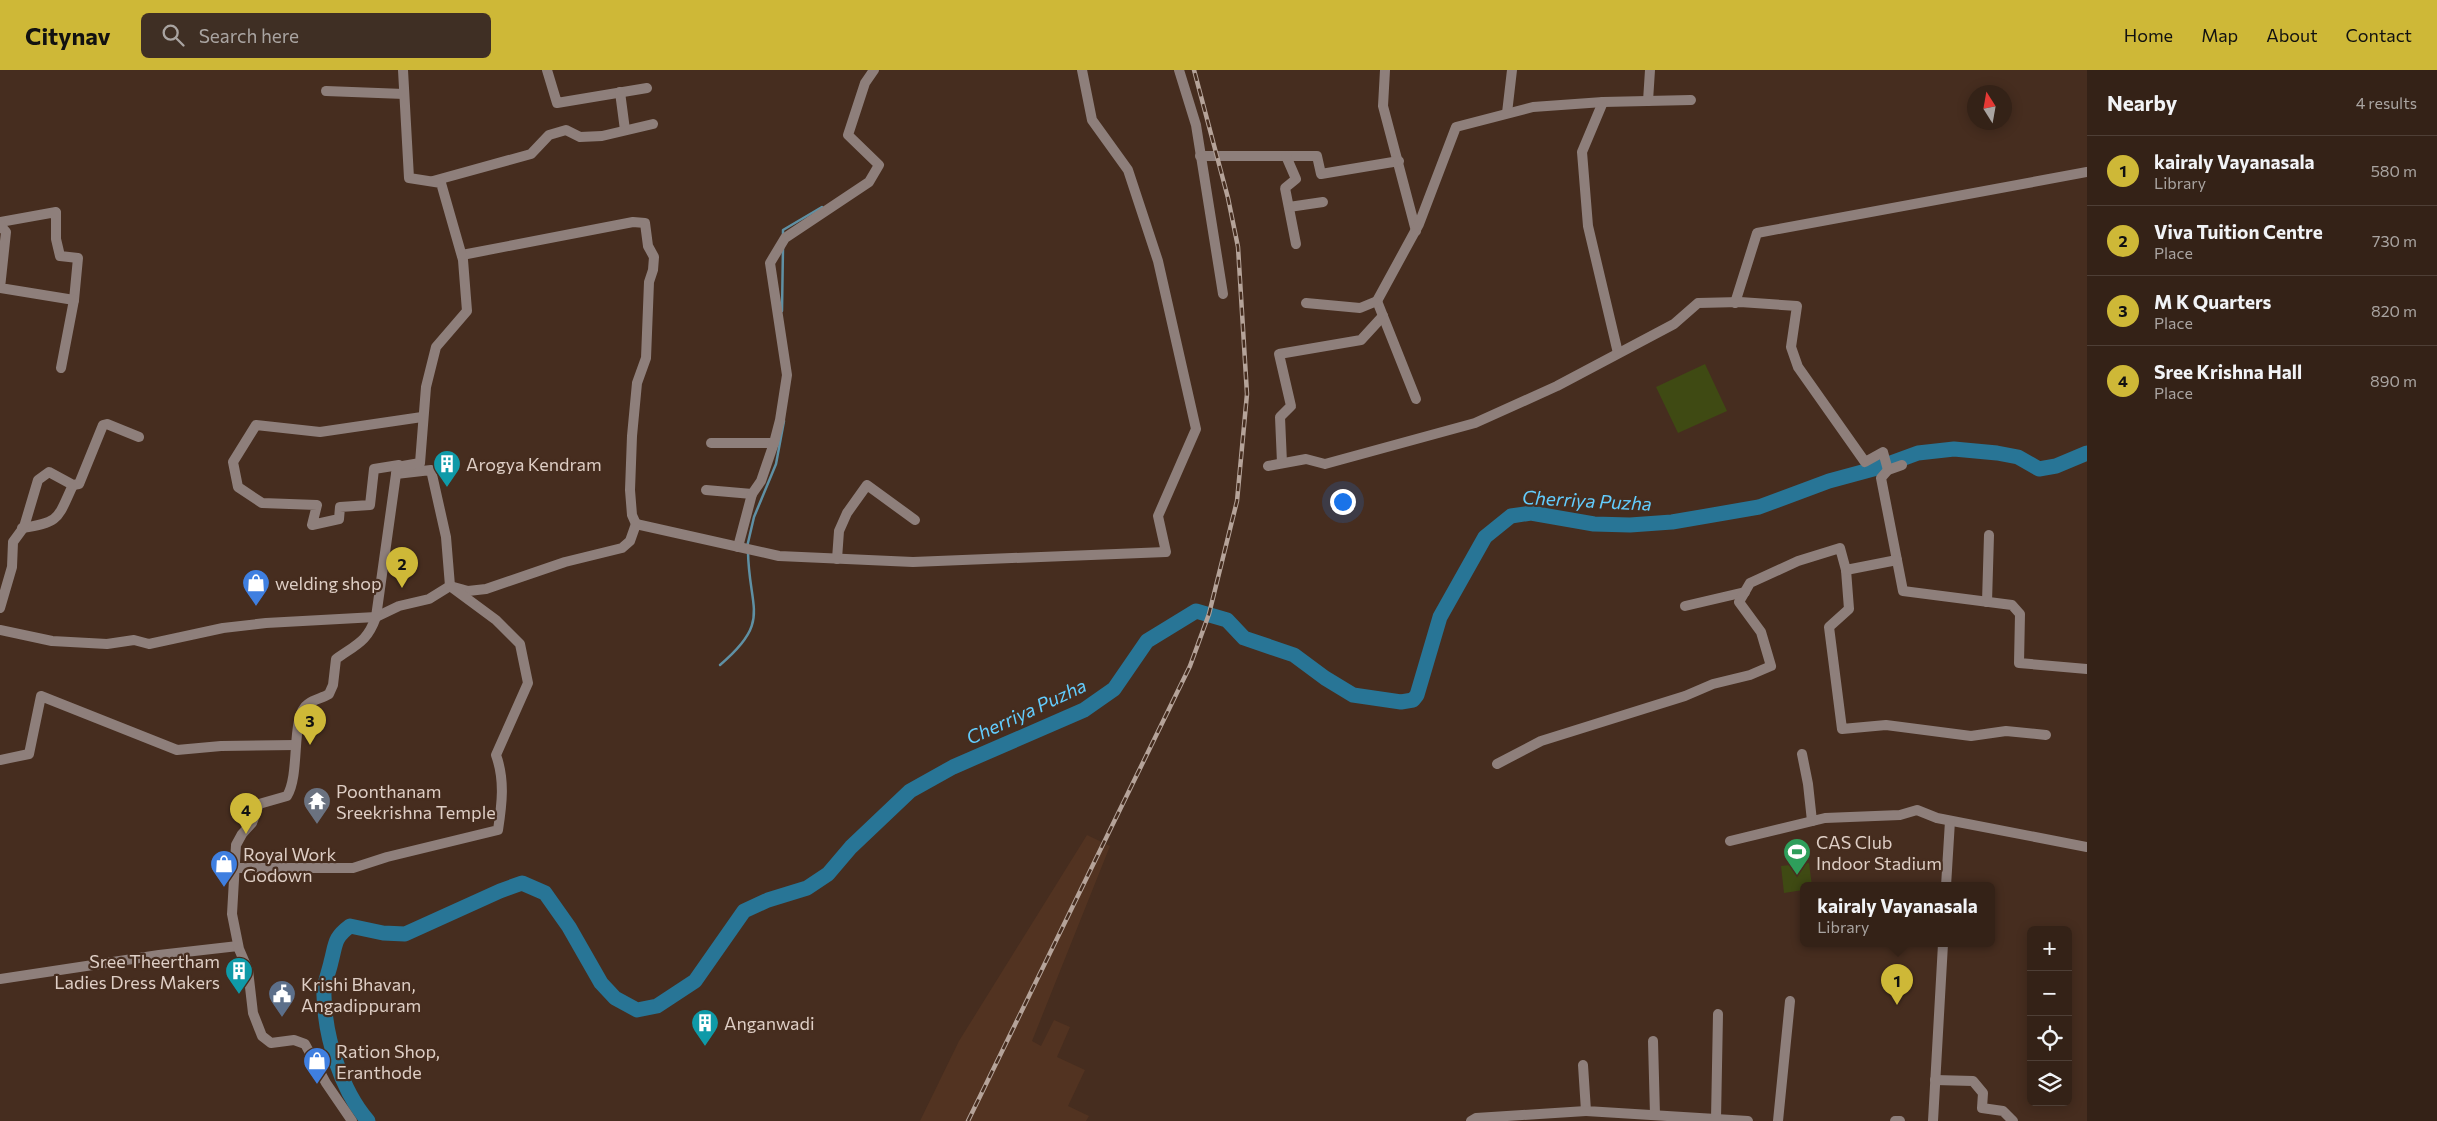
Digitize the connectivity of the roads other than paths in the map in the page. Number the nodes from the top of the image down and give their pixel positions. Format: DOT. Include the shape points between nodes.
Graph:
graph roads {
  1 [pos="403,70"];
  2 [pos="547,70"];
  3 [pos="874,70"];
  4 [pos="1082,70"];
  5 [pos="1178,70"];
  6 [pos="1385,70"];
  7 [pos="1512,70"];
  8 [pos="1650,70"];
  9 [pos="647,88"];
  10 [pos="326,91"];
  11 [pos="620,92"];
  12 [pos="404,94"];
  13 [pos="1691,100"];
  14 [pos="1648,101"];
  15 [pos="1603,102"];
  16 [pos="1507,113"];
  17 [pos="653,124"];
  18 [pos="625,130"];
  19 [pos="1200,156"];
  20 [pos="1286,156"];
  21 [pos="1399,161"];
  22 [pos="2087,172"];
  23 [pos="432,182"];
  24 [pos="1323,202"];
  25 [pos="1289,207"];
  26 [pos="0,224"];
  27 [pos="1416,231"];
  28 [pos="1296,244"];
  29 [pos="462,255"];
  30 [pos="1223,294"];
  31 [pos="74,300"];
  32 [pos="1377,301"];
  33 [pos="1735,302"];
  34 [pos="1306,303"];
  35 [pos="1383,316"];
  36 [pos="1618,353"];
  37 [pos="61,368"];
  38 [pos="1416,399"];
  39 [pos="422,417"];
  40 [pos="139,437"];
  41 [pos="711,443"];
  42 [pos="774,443"];
  43 [pos="1282,463"];
  44 [pos="1902,465"];
  45 [pos="1268,466"];
  46 [pos="398,469"];
  47 [pos="1888,470"];
  48 [pos="74,486"];
  49 [pos="706,490"];
  50 [pos="752,494"];
  51 [pos="915,520"];
  52 [pos="636,524"];
  53 [pos="22,528"];
  54 [pos="1989,535"];
  55 [pos="738,547"];
  56 [pos="837,559"];
  57 [pos="1896,560"];
  58 [pos="1846,570"];
  59 [pos="450,586"];
  60 [pos="1745,592"];
  61 [pos="1987,602"];
  62 [pos="1685,606"];
  63 [pos="0,608"];
  64 [pos="376,616"];
  65 [pos="0,630"];
  66 [pos="2087,670"];
  67 [pos="2046,735"];
  68 [pos="296,745"];
  69 [pos="1802,754"];
  70 [pos="0,760"];
  71 [pos="1497,764"];
  72 [pos="1812,821"];
  73 [pos="1950,821"];
  74 [pos="1730,841"];
  75 [pos="2087,847"];
  76 [pos="236,868"];
  77 [pos="1946,882"];
  78 [pos="238,946"];
  79 [pos="1943,947"];
  80 [pos="0,979"];
  81 [pos="1790,1001"];
  82 [pos="1718,1014"];
  83 [pos="1653,1041"];
  84 [pos="1583,1065"];
  85 [pos="1935,1080"];
  86 [pos="1586,1110"];
  87 [pos="1655,1115"];
  88 [pos="1716,1119"];
  89 [pos="352,1121"];
  90 [pos="1471,1121"];
  91 [pos="1748,1121"];
  92 [pos="1778,1121"];
  93 [pos="1895,1121"];
  94 [pos="1900,1121"];
  95 [pos="1933,1121"];
  96 [pos="2013,1121"];
  1 -- 12 [label="street"];
  2 -- 11 [label="street" via="557,103"];
  3 -- 42 [label="street" via="865,83 848,135 879,165 869,182 785,238 770,263 786,374"];
  4 -- 56 [label="street" via="1092,120 1128,170 1158,260 1196,429 1158,516 1166,552 913,562"];
  5 -- 19 [label="street" via="1196,125"];
  6 -- 21 [label="street" via="1384,106"];
  7 -- 16 [label="street"];
  8 -- 14 [label="street"];
  9 -- 11 [label="street"];
  10 -- 12 [label="street"];
  11 -- 18 [label="street"];
  12 -- 23 [label="street" via="409,178"];
  13 -- 14 [label="street"];
  14 -- 15 [label="street"];
  15 -- 16 [label="street" via="1533,106"];
  15 -- 36 [label="street" via="1582,152 1588,226"];
  16 -- 27 [label="street" via="1456,127"];
  17 -- 18 [label="street"];
  18 -- 23 [label="street" via="580,137 566,130 548,135 531,154"];
  19 -- 20 [label="street"];
  19 -- 30 [label="street"];
  20 -- 21 [label="street" via="1317,156 1321,174"];
  20 -- 25 [label="street" via="1296,179 1285,188"];
  21 -- 27 [label="street"];
  22 -- 33 [label="street" via="1757,233"];
  23 -- 29 [label="street" via="441,183"];
  24 -- 25 [label="street"];
  25 -- 28 [label="street"];
  26 -- 31 [label="street" via="6,232 0,288"];
  26 -- 31 [label="street" via="56,212 60,256 78,258"];
  27 -- 32 [label="street"];
  29 -- 39 [label="street" via="467,311 436,347"];
  29 -- 52 [label="street" via="633,222 646,223 648,246 654,257 648,282 646,358 637,383 633,421 630,490"];
  31 -- 37 [label="street"];
  32 -- 34 [label="street" via="1360,308"];
  32 -- 35 [label="street"];
  33 -- 36 [label="street" via="1698,303 1674,324"];
  33 -- 47 [label="street" via="1797,306 1791,347 1798,367 1865,462 1883,452"];
  35 -- 38 [label="street"];
  35 -- 43 [label="street" via="1361,340 1279,354 1290,406 1280,418"];
  36 -- 43 [label="street" via="1557,386 1475,423 1325,464 1306,460"];
  39 -- 46 [label="street" via="420,463"];
  39 -- 46 [label="street" via="320,432 256,426 233,462 238,487 262,503 317,505 312,525 339,519 340,507 370,505 374,469"];
  40 -- 48 [label="street" via="103,425 79,484"];
  41 -- 42 [label="street"];
  42 -- 50 [label="street" via="761,481"];
  43 -- 45 [label="street"];
  44 -- 47 [label="street"];
  46 -- 59 [label="street" via="431,470 446,537"];
  46 -- 64 [label="street"];
  47 -- 57 [label="street" via="1881,478"];
  48 -- 53 [label="street" via="58,518"];
  48 -- 53 [label="street" via="49,472 38,480"];
  49 -- 50 [label="street"];
  50 -- 55 [label="street"];
  51 -- 56 [label="street" via="867,485 847,513 839,531"];
  52 -- 55 [label="street"];
  52 -- 59 [label="street" via="630,541 622,548 565,562 486,589 468,591"];
  53 -- 63 [label="street" via="13,542 12,567"];
  54 -- 61 [label="street"];
  55 -- 56 [label="street" via="779,556"];
  57 -- 58 [label="street"];
  57 -- 61 [label="street" via="1903,591"];
  58 -- 60 [label="street" via="1840,548 1798,561 1750,583"];
  58 -- 67 [label="street" via="1849,609 1829,627 1842,729 1886,725 1971,736 2006,731"];
  59 -- 64 [label="street" via="428,599"];
  59 -- 76 [label="street" via="496,620 520,644 528,683 496,755 502,771 498,830 353,868"];
  60 -- 62 [label="street"];
  60 -- 71 [label="street" via="1739,602 1761,632 1771,666 1542,741"];
  61 -- 66 [label="street" via="2012,605 2020,614 2019,663"];
  64 -- 65 [label="street" via="222,628 149,644 134,640 107,644 52,641"];
  64 -- 68 [label="street" via="362,642 336,659 329,694 303,708"];
  68 -- 70 [label="street" via="177,750 41,696 29,754"];
  68 -- 76 [label="street" via="292,788 287,796 259,804 252,823 236,845"];
  69 -- 72 [label="street"];
  72 -- 73 [label="street" via="1900,815 1917,810"];
  72 -- 74 [label="street"];
  73 -- 75 [label="street"];
  73 -- 77 [label="street"];
  76 -- 78 [label="street" via="232,914"];
  78 -- 80 [label="street"];
  78 -- 89 [label="street" via="248,970 253,1013 262,1036 271,1043 294,1040 305,1044"];
  79 -- 85 [label="street"];
  81 -- 92 [label="street"];
  82 -- 88 [label="street"];
  83 -- 87 [label="street"];
  84 -- 86 [label="street"];
  85 -- 95 [label="street"];
  85 -- 96 [label="street" via="1972,1081 1983,1093 1982,1108 2003,1111"];
  86 -- 87 [label="street"];
  86 -- 90 [label="street" via="1476,1118"];
  87 -- 88 [label="street"];
  88 -- 91 [label="street"];
  93 -- 94 [label="street"];
}
